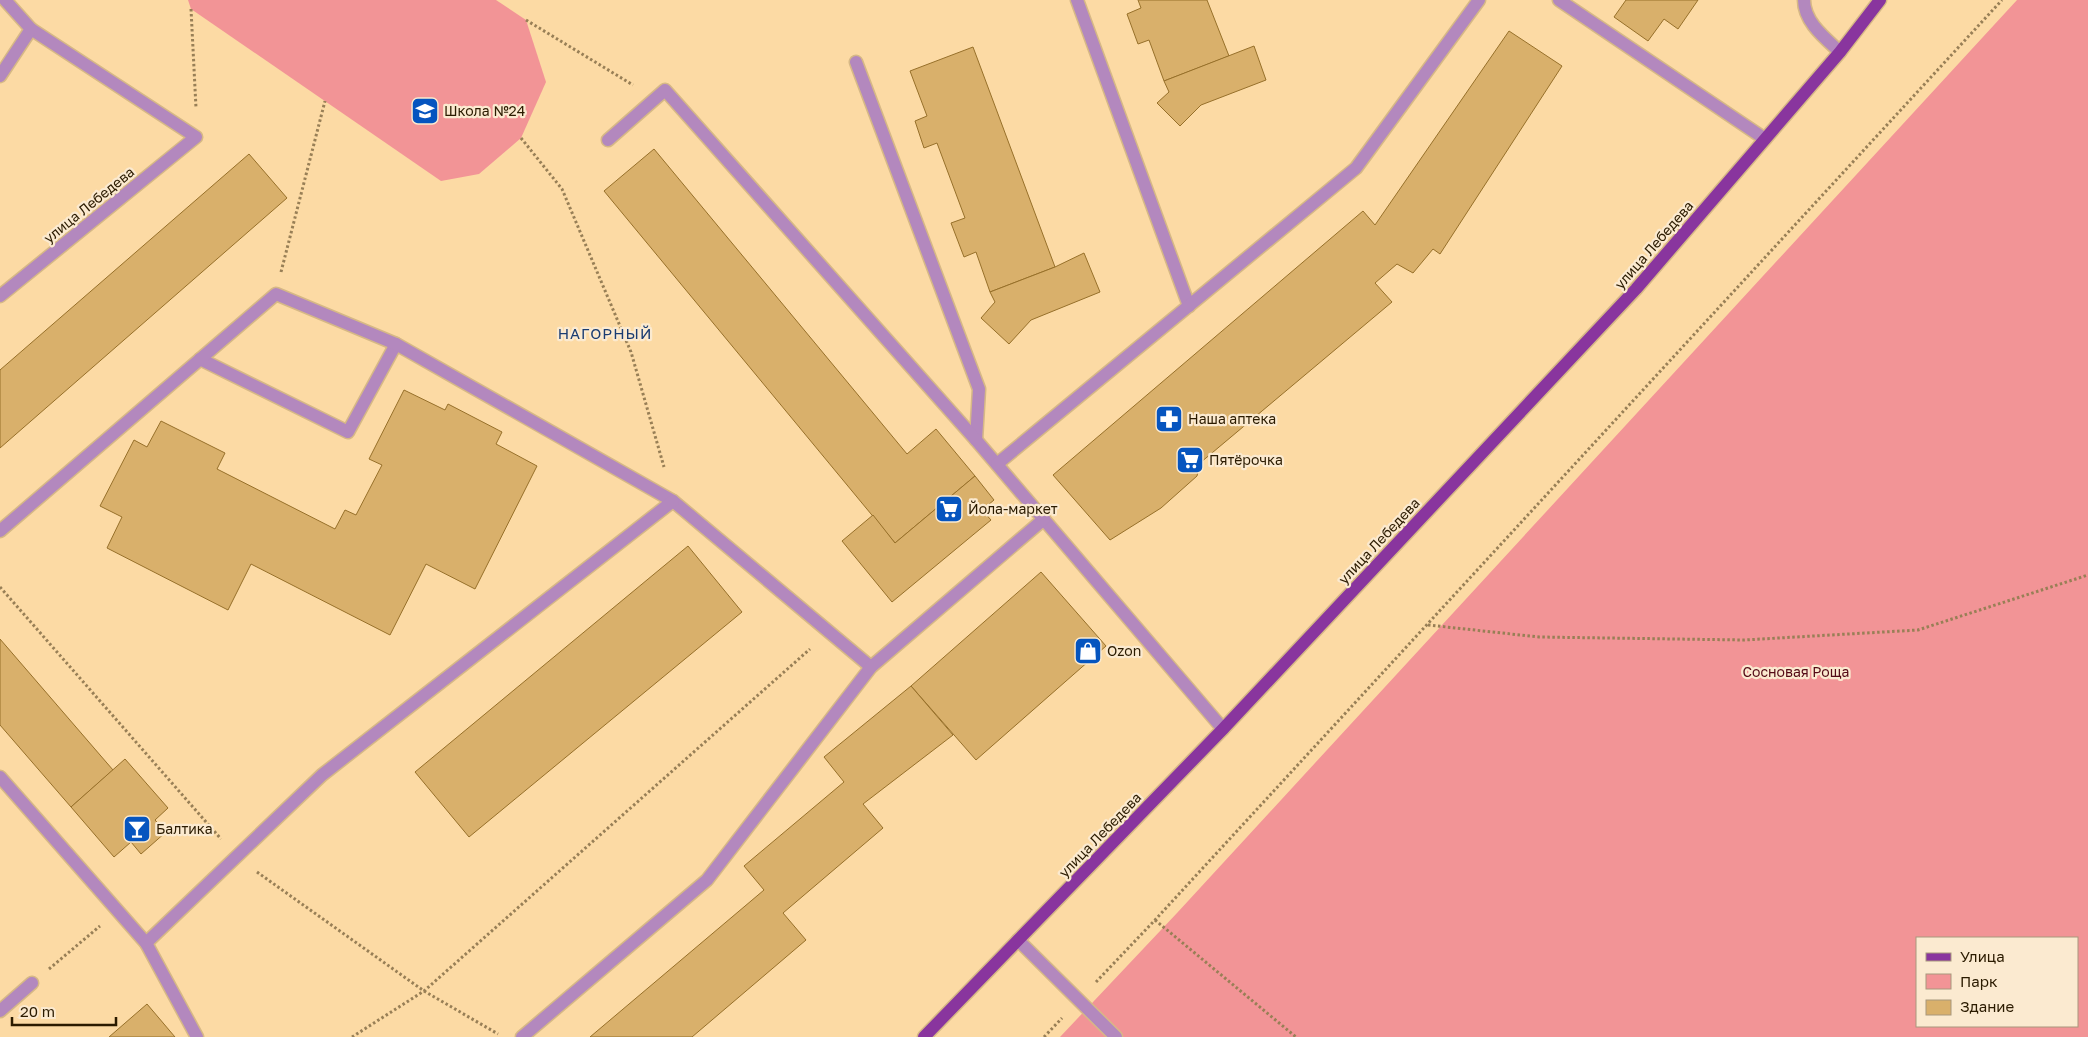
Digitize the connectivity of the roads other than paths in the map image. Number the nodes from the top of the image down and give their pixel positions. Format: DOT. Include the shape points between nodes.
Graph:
graph roads {
  1 [pos="5,0"];
  2 [pos="1077,0"];
  3 [pos="1479,0"];
  4 [pos="1559,0"];
  5 [pos="1804,0"];
  6 [pos="1880,0"];
  7 [pos="31,29"];
  8 [pos="1840,52"];
  9 [pos="856,62"];
  10 [pos="0,76"];
  11 [pos="1765,139"];
  12 [pos="608,140"];
  13 [pos="0,296"];
  14 [pos="1189,306"];
  15 [pos="396,344"];
  16 [pos="200,359"];
  17 [pos="976,440"];
  18 [pos="997,464"];
  19 [pos="673,501"];
  20 [pos="1044,519"];
  21 [pos="0,532"];
  22 [pos="871,667"];
  23 [pos="1223,729"];
  24 [pos="0,778"];
  25 [pos="1018,940"];
  26 [pos="146,943"];
  27 [pos="32,984"];
  28 [pos="0,1011"];
  29 [pos="197,1037"];
  30 [pos="522,1037"];
  31 [pos="924,1037"];
  32 [pos="1116,1037"];
  1 -- 7 [label="street"];
  2 -- 14 [label="street"];
  3 -- 14 [label="street" via="1356,168"];
  4 -- 11 [label="street"];
  5 -- 8 [label="street" via="1804,8 1814,27"];
  6 -- 8 [label="main road, улица Лебедева"];
  7 -- 10 [label="street"];
  7 -- 13 [label="street, улица Лебедева" via="196,137"];
  8 -- 11 [label="main road, улица Лебедева"];
  9 -- 17 [label="street" via="979,389"];
  11 -- 23 [label="main road, улица Лебедева" via="1636,288"];
  12 -- 17 [label="street" via="665,90"];
  14 -- 18 [label="street"];
  15 -- 16 [label="street" via="276,294"];
  15 -- 16 [label="street" via="348,432"];
  15 -- 19 [label="street"];
  16 -- 21 [label="street"];
  17 -- 18 [label="street"];
  18 -- 20 [label="street"];
  19 -- 22 [label="street"];
  19 -- 26 [label="street" via="322,775"];
  20 -- 22 [label="street"];
  20 -- 23 [label="street"];
  22 -- 30 [label="street" via="707,880"];
  23 -- 25 [label="main road, улица Лебедева"];
  24 -- 26 [label="street"];
  25 -- 31 [label="main road, улица Лебедева"];
  25 -- 32 [label="street"];
  26 -- 29 [label="street"];
  27 -- 28 [label="street"];
}
